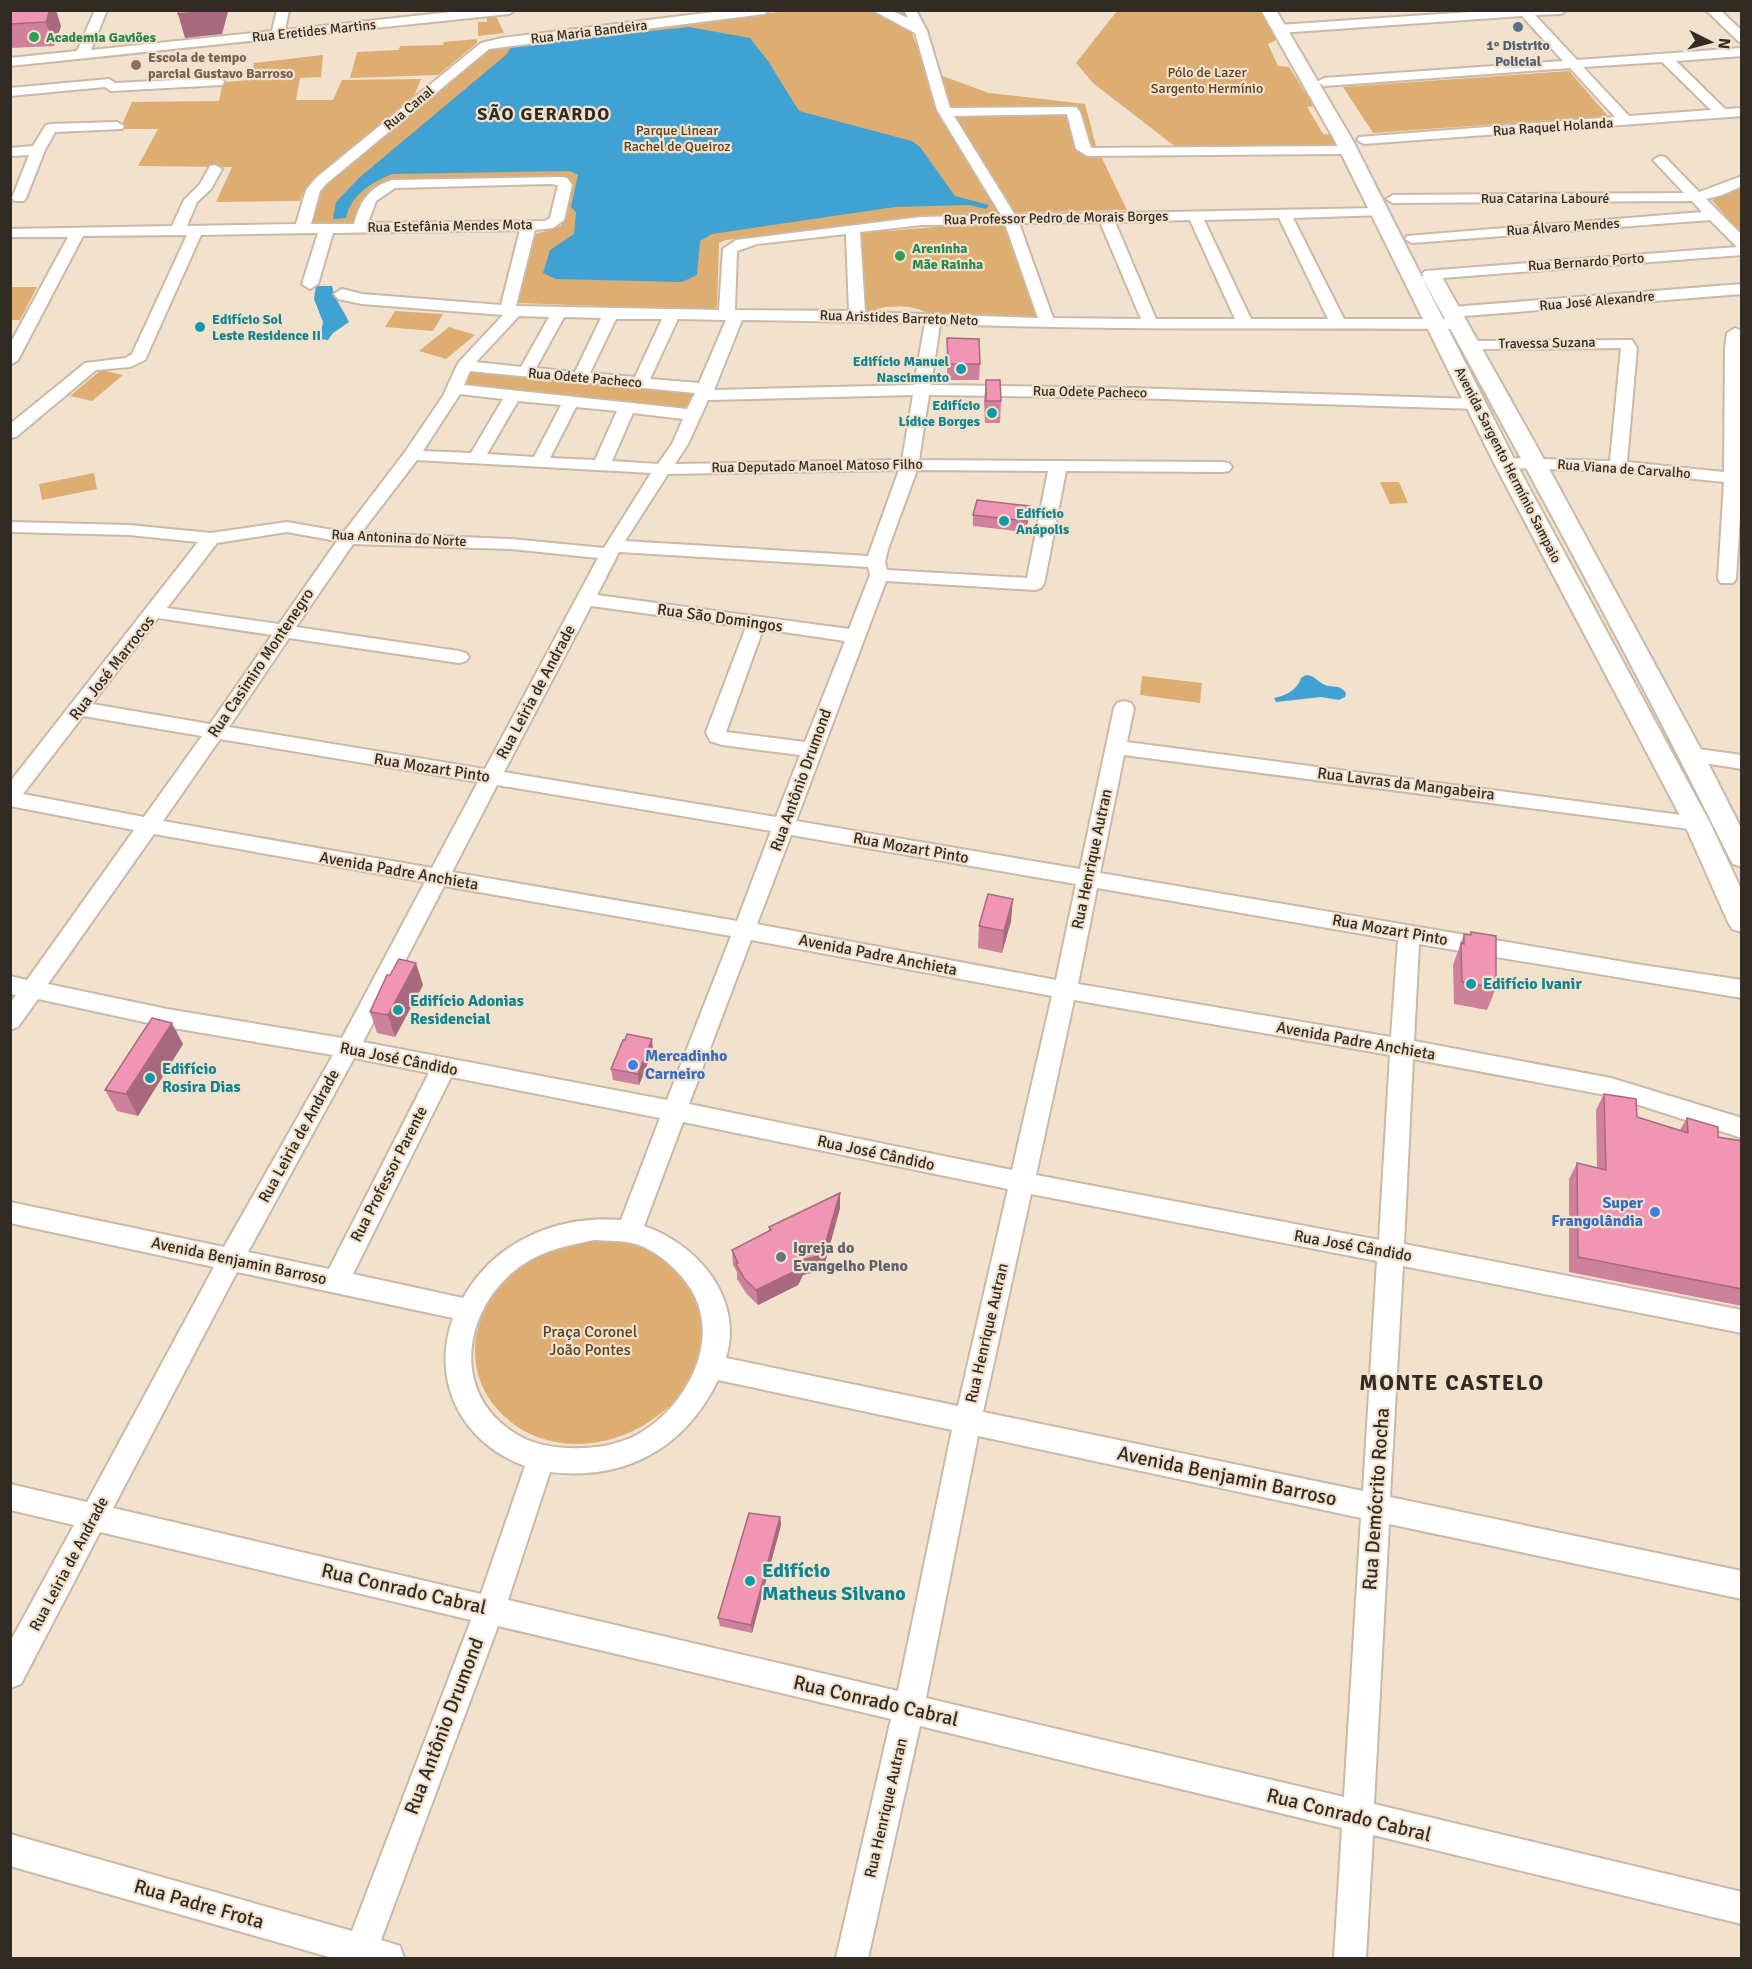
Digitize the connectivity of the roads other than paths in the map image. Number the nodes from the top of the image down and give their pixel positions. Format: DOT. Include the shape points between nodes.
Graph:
graph roads {
  1 [pos="101,10"];
  2 [pos="283,10"];
  3 [pos="509,10"];
  4 [pos="516,10"];
  5 [pos="764,10"];
  6 [pos="878,10"];
  7 [pos="910,10"];
  8 [pos="1268,10"];
  9 [pos="1285,10"];
  10 [pos="1561,10"];
  11 [pos="1712,10"];
  12 [pos="1524,12"];
  13 [pos="1287,28"];
  14 [pos="921,31"];
  15 [pos="277,35"];
  16 [pos="1742,38"];
  17 [pos="521,40"];
  18 [pos="1742,52"];
  19 [pos="81,55"];
  20 [pos="1665,57"];
  21 [pos="10,62"];
  22 [pos="1574,64"];
  23 [pos="217,82"];
  24 [pos="1324,82"];
  25 [pos="10,92"];
  26 [pos="945,112"];
  27 [pos="1742,112"];
  28 [pos="1722,114"];
  29 [pos="1627,122"];
  30 [pos="117,126"];
  31 [pos="1356,145"];
  32 [pos="38,150"];
  33 [pos="10,152"];
  34 [pos="1374,159"];
  35 [pos="1660,160"];
  36 [pos="215,169"];
  37 [pos="1384,178"];
  38 [pos="1742,180"];
  39 [pos="1697,197"];
  40 [pos="19,198"];
  41 [pos="1393,199"];
  42 [pos="1379,212"];
  43 [pos="1284,214"];
  44 [pos="1196,215"];
  45 [pos="1715,215"];
  46 [pos="1105,216"];
  47 [pos="1009,217"];
  48 [pos="529,225"];
  49 [pos="327,228"];
  50 [pos="360,228"];
  51 [pos="853,228"];
  52 [pos="302,229"];
  53 [pos="178,230"];
  54 [pos="196,230"];
  55 [pos="78,232"];
  56 [pos="10,233"];
  57 [pos="1412,239"];
  58 [pos="1742,244"];
  59 [pos="735,246"];
  60 [pos="1742,251"];
  61 [pos="1430,274"];
  62 [pos="310,284"];
  63 [pos="1742,289"];
  64 [pos="342,294"];
  65 [pos="511,311"];
  66 [pos="559,312"];
  67 [pos="611,314"];
  68 [pos="672,315"];
  69 [pos="731,315"];
  70 [pos="857,316"];
  71 [pos="933,319"];
  72 [pos="1449,320"];
  73 [pos="1047,323"];
  74 [pos="1151,324"];
  75 [pos="1246,325"];
  76 [pos="1340,325"];
  77 [pos="1739,333"];
  78 [pos="1470,344"];
  79 [pos="10,360"];
  80 [pos="464,366"];
  81 [pos="526,372"];
  82 [pos="580,378"];
  83 [pos="640,383"];
  84 [pos="455,389"];
  85 [pos="924,390"];
  86 [pos="704,392"];
  87 [pos="513,396"];
  88 [pos="570,403"];
  89 [pos="1476,404"];
  90 [pos="627,407"];
  91 [pos="694,415"];
  92 [pos="10,433"];
  93 [pos="412,455"];
  94 [pos="476,459"];
  95 [pos="539,463"];
  96 [pos="1505,463"];
  97 [pos="1535,464"];
  98 [pos="910,465"];
  99 [pos="601,466"];
  100 [pos="1058,466"];
  101 [pos="1618,466"];
  102 [pos="1223,467"];
  103 [pos="665,469"];
  104 [pos="1737,478"];
  105 [pos="10,527"];
  106 [pos="212,538"];
  107 [pos="348,538"];
  108 [pos="611,550"];
  109 [pos="878,568"];
  110 [pos="1727,579"];
  111 [pos="585,599"];
  112 [pos="155,612"];
  113 [pos="756,624"];
  114 [pos="283,630"];
  115 [pos="855,636"];
  116 [pos="459,657"];
  117 [pos="1124,708"];
  118 [pos="81,709"];
  119 [pos="215,731"];
  120 [pos="1116,747"];
  121 [pos="812,750"];
  122 [pos="1691,755"];
  123 [pos="1742,762"];
  124 [pos="490,777"];
  125 [pos="10,798"];
  126 [pos="149,824"];
  127 [pos="1697,824"];
  128 [pos="784,826"];
  129 [pos="1742,857"];
  130 [pos="438,876"];
  131 [pos="1088,878"];
  132 [pos="1742,922"];
  133 [pos="744,930"];
  134 [pos="1409,933"];
  135 [pos="22,987"];
  136 [pos="1742,989"];
  137 [pos="1065,990"];
  138 [pos="10,1021"];
  139 [pos="348,1048"];
  140 [pos="1404,1049"];
  141 [pos="444,1067"];
  142 [pos="674,1112"];
  143 [pos="1742,1128"];
  144 [pos="1022,1183"];
  145 [pos="10,1212"];
  146 [pos="629,1232"];
  147 [pos="1392,1253"];
  148 [pos="231,1259"];
  149 [pos="336,1282"];
  150 [pos="467,1310"];
  151 [pos="1742,1322"];
  152 [pos="712,1367"];
  153 [pos="968,1420"];
  154 [pos="541,1459"];
  155 [pos="10,1497"];
  156 [pos="1375,1507"];
  157 [pos="94,1517"];
  158 [pos="1742,1585"];
  159 [pos="490,1609"];
  160 [pos="10,1673"];
  161 [pos="909,1708"];
  162 [pos="1359,1818"];
  163 [pos="10,1850"];
  164 [pos="1742,1908"];
  165 [pos="369,1956"];
  166 [pos="852,1959"];
  167 [pos="1350,1959"];
  1 -- 19 [label="street"];
  2 -- 15 [label="street"];
  3 -- 15 [label="street, Rua Eretides Martins"];
  4 -- 17 [label="street" via="514,18"];
  5 -- 17 [label="street, Rua Maria Bandeira"];
  6 -- 14 [label="street"];
  7 -- 14 [label="street"];
  8 -- 13 [label="main road, Avenida Sargento Hermínio Sampaio"];
  9 -- 13 [label="main road, Avenida Sargento Hermínio Sampaio"];
  10 -- 12 [label="street"];
  11 -- 16 [label="street"];
  12 -- 13 [label="street"];
  12 -- 22 [label="street"];
  13 -- 24 [label="main road, Avenida Sargento Hermínio Sampaio"];
  13 -- 31 [label="main road, Avenida Sargento Hermínio Sampaio"];
  14 -- 26 [label="street"];
  15 -- 19 [label="street, Rua Eretides Martins"];
  17 -- 52 [label="street, Rua Canal" via="479,49 321,181 313,190"];
  18 -- 20 [label="street"];
  19 -- 21 [label="street, Rua Eretides Martins"];
  20 -- 22 [label="street"];
  20 -- 28 [label="street"];
  22 -- 24 [label="street"];
  22 -- 29 [label="street"];
  23 -- 25 [label="street" via="111,87 109,83"];
  24 -- 31 [label="main road, Avenida Sargento Hermínio Sampaio"];
  26 -- 31 [label="street, Rua Raquel Holanda" via="1071,110 1083,149 1088,152"];
  26 -- 47 [label="street"];
  27 -- 28 [label="street, Rua Raquel Holanda"];
  28 -- 29 [label="street, Rua Raquel Holanda"];
  29 -- 31 [label="street, Rua Raquel Holanda"];
  30 -- 32 [label="street" via="55,127 49,130"];
  31 -- 34 [label="main road, Avenida Sargento Hermínio Sampaio"];
  31 -- 42 [label="main road, Avenida Sargento Hermínio Sampaio"];
  32 -- 33 [label="street"];
  32 -- 40 [label="street"];
  35 -- 39 [label="street"];
  36 -- 53 [label="street" via="206,186 191,200"];
  37 -- 41 [label="main road, Avenida Sargento Hermínio Sampaio"];
  38 -- 39 [label="street, Rua Catarina Labouré"];
  39 -- 41 [label="street, Rua Catarina Labouré"];
  39 -- 45 [label="street"];
  41 -- 57 [label="main road, Avenida Sargento Hermínio Sampaio"];
  42 -- 43 [label="street, Rua Professor Pedro de Morais Borges"];
  42 -- 72 [label="main road, Avenida Sargento Hermínio Sampaio"];
  43 -- 44 [label="street, Rua Professor Pedro de Morais Borges"];
  43 -- 76 [label="street"];
  44 -- 46 [label="street, Rua Professor Pedro de Morais Borges"];
  44 -- 75 [label="street"];
  45 -- 57 [label="street, Rua Álvaro Mendes"];
  45 -- 58 [label="street"];
  46 -- 47 [label="street, Rua Professor Pedro de Morais Borges"];
  46 -- 74 [label="street"];
  47 -- 51 [label="street, Rua Professor Pedro de Morais Borges"];
  47 -- 73 [label="street"];
  48 -- 50 [label="street, Rua Estefânia Mendes Mota"];
  48 -- 50 [label="street, Rua Estefânia Mendes Mota" via="556,223 564,182 393,184 373,193"];
  48 -- 65 [label="street"];
  49 -- 50 [label="street, Rua Estefânia Mendes Mota"];
  49 -- 52 [label="street, Rua Estefânia Mendes Mota"];
  49 -- 62 [label="street"];
  51 -- 59 [label="street, Rua Professor Pedro de Morais Borges"];
  51 -- 70 [label="street"];
  52 -- 54 [label="street, Rua Estefânia Mendes Mota"];
  53 -- 54 [label="street, Rua Estefânia Mendes Mota"];
  53 -- 55 [label="street, Rua Estefânia Mendes Mota"];
  54 -- 92 [label="street" via="139,357 130,362 92,366"];
  55 -- 56 [label="street, Rua Estefânia Mendes Mota"];
  55 -- 79 [label="street"];
  57 -- 61 [label="main road, Avenida Sargento Hermínio Sampaio"];
  59 -- 69 [label="street, Rua Leiria de Andrade" via="730,252 728,280"];
  60 -- 61 [label="street, Rua Bernardo Porto"];
  61 -- 72 [label="main road, Avenida Sargento Hermínio Sampaio"];
  63 -- 72 [label="street, Rua José Alexandre"];
  64 -- 65 [label="street, Rua Aristides Barreto Neto"];
  65 -- 66 [label="street, Rua Aristides Barreto Neto"];
  65 -- 80 [label="street, Rua Casimiro Montenegro"];
  66 -- 67 [label="street, Rua Aristides Barreto Neto"];
  66 -- 81 [label="street"];
  67 -- 68 [label="street, Rua Aristides Barreto Neto"];
  67 -- 82 [label="street"];
  68 -- 69 [label="street, Rua Aristides Barreto Neto"];
  68 -- 83 [label="street"];
  69 -- 70 [label="street, Rua Aristides Barreto Neto"];
  69 -- 86 [label="street, Rua Leiria de Andrade" via="734,320 727,340"];
  70 -- 71 [label="street, Rua Aristides Barreto Neto"];
  71 -- 73 [label="street, Rua Aristides Barreto Neto"];
  71 -- 85 [label="street, Rua Antônio Drumond"];
  72 -- 76 [label="street, Rua Aristides Barreto Neto"];
  72 -- 78 [label="main road, Avenida Sargento Hermínio Sampaio"];
  72 -- 89 [label="main road, Avenida Sargento Hermínio Sampaio"];
  73 -- 74 [label="street, Rua Aristides Barreto Neto"];
  74 -- 75 [label="street, Rua Aristides Barreto Neto"];
  75 -- 76 [label="street, Rua Aristides Barreto Neto"];
  77 -- 104 [label="street" via="1733,348"];
  78 -- 97 [label="main road, Avenida Sargento Hermínio Sampaio"];
  78 -- 101 [label="street, Travessa Suzana" via="1624,343 1629,348"];
  80 -- 81 [label="street, Rua Odete Pacheco"];
  80 -- 84 [label="street, Rua Casimiro Montenegro"];
  81 -- 82 [label="street, Rua Odete Pacheco"];
  82 -- 83 [label="street, Rua Odete Pacheco"];
  83 -- 86 [label="street, Rua Odete Pacheco"];
  84 -- 87 [label="street, Rua Odete Pacheco"];
  84 -- 93 [label="street, Rua Casimiro Montenegro"];
  85 -- 86 [label="street, Rua Odete Pacheco"];
  85 -- 89 [label="street, Rua Odete Pacheco"];
  85 -- 98 [label="street, Rua Antônio Drumond"];
  86 -- 91 [label="street, Rua Leiria de Andrade"];
  87 -- 88 [label="street, Rua Odete Pacheco"];
  87 -- 94 [label="street"];
  88 -- 90 [label="street, Rua Odete Pacheco"];
  88 -- 95 [label="street"];
  89 -- 96 [label="main road, Avenida Sargento Hermínio Sampaio"];
  90 -- 91 [label="street, Rua Odete Pacheco"];
  90 -- 99 [label="street"];
  91 -- 103 [label="street, Rua Leiria de Andrade"];
  93 -- 94 [label="street, Rua Deputado Manoel Matoso Filho"];
  93 -- 107 [label="street, Rua Casimiro Montenegro"];
  94 -- 95 [label="street, Rua Deputado Manoel Matoso Filho"];
  95 -- 99 [label="street, Rua Deputado Manoel Matoso Filho"];
  96 -- 97 [label="street, Rua Viana de Carvalho"];
  96 -- 127 [label="main road, Avenida Sargento Hermínio Sampaio"];
  97 -- 101 [label="street, Rua Viana de Carvalho"];
  97 -- 122 [label="main road, Avenida Sargento Hermínio Sampaio"];
  98 -- 100 [label="street, Rua Deputado Manoel Matoso Filho"];
  98 -- 103 [label="street, Rua Deputado Manoel Matoso Filho"];
  98 -- 109 [label="street, Rua Antônio Drumond"];
  99 -- 103 [label="street, Rua Deputado Manoel Matoso Filho"];
  100 -- 102 [label="street, Rua Deputado Manoel Matoso Filho"];
  100 -- 109 [label="street, Rua Antonina do Norte" via="1035,585"];
  101 -- 104 [label="street, Rua Viana de Carvalho"];
  103 -- 108 [label="street, Rua Leiria de Andrade"];
  104 -- 110 [label="street"];
  105 -- 106 [label="street, Rua Antonina do Norte" via="129,530"];
  106 -- 107 [label="street, Rua Antonina do Norte" via="286,527"];
  106 -- 112 [label="street, Rua José Marrocos"];
  107 -- 108 [label="street, Rua Antonina do Norte"];
  107 -- 114 [label="street, Rua Casimiro Montenegro"];
  108 -- 109 [label="street, Rua Antonina do Norte"];
  108 -- 111 [label="street, Rua Leiria de Andrade"];
  109 -- 115 [label="street, Rua Antônio Drumond"];
  111 -- 113 [label="street, Rua São Domingos"];
  111 -- 124 [label="street, Rua Leiria de Andrade"];
  112 -- 114 [label="street"];
  112 -- 118 [label="street, Rua José Marrocos"];
  113 -- 115 [label="street, Rua São Domingos"];
  113 -- 121 [label="street" via="717,736"];
  114 -- 116 [label="street"];
  114 -- 119 [label="street, Rua Casimiro Montenegro"];
  115 -- 121 [label="street, Rua Antônio Drumond"];
  117 -- 120 [label="street, Rua Henrique Autran"];
  118 -- 119 [label="street, Rua Mozart Pinto"];
  118 -- 125 [label="street, Rua José Marrocos"];
  119 -- 124 [label="street, Rua Mozart Pinto"];
  119 -- 126 [label="street, Rua Casimiro Montenegro"];
  120 -- 127 [label="street, Rua Lavras da Mangabeira"];
  120 -- 131 [label="street, Rua Henrique Autran"];
  121 -- 128 [label="street, Rua Antônio Drumond"];
  122 -- 123 [label="street"];
  122 -- 129 [label="main road, Avenida Sargento Hermínio Sampaio"];
  124 -- 128 [label="street, Rua Mozart Pinto"];
  124 -- 130 [label="street, Rua Leiria de Andrade"];
  125 -- 126 [label="street, Avenida Padre Anchieta"];
  126 -- 130 [label="street, Avenida Padre Anchieta"];
  126 -- 135 [label="street, Rua Casimiro Montenegro"];
  127 -- 132 [label="main road, Avenida Sargento Hermínio Sampaio"];
  128 -- 131 [label="street, Rua Mozart Pinto"];
  128 -- 133 [label="street, Rua Antônio Drumond"];
  130 -- 133 [label="street, Avenida Padre Anchieta"];
  130 -- 139 [label="street, Rua Leiria de Andrade"];
  131 -- 134 [label="street, Rua Mozart Pinto"];
  131 -- 137 [label="street, Rua Henrique Autran"];
  133 -- 137 [label="street, Avenida Padre Anchieta"];
  133 -- 142 [label="street, Rua Antônio Drumond"];
  134 -- 136 [label="street, Rua Mozart Pinto"];
  134 -- 140 [label="street, Rua Demócrito Rocha"];
  135 -- 138 [label="street, Rua Casimiro Montenegro"];
  135 -- 139 [label="street, Rua José Cândido" via="167,1018"];
  137 -- 140 [label="street, Avenida Padre Anchieta"];
  137 -- 144 [label="street, Rua Henrique Autran"];
  139 -- 141 [label="street, Rua José Cândido"];
  139 -- 148 [label="street, Rua Leiria de Andrade"];
  140 -- 143 [label="street, Avenida Padre Anchieta" via="1611,1087"];
  140 -- 147 [label="street, Rua Demócrito Rocha"];
  141 -- 142 [label="street, Rua José Cândido"];
  141 -- 149 [label="street, Rua Professor Parente"];
  142 -- 144 [label="street, Rua José Cândido"];
  142 -- 146 [label="street, Rua Antônio Drumond"];
  144 -- 147 [label="street, Rua José Cândido"];
  144 -- 153 [label="street, Rua Henrique Autran"];
  145 -- 148 [label="street, Avenida Benjamin Barroso"];
  146 -- 150 [label="street" via="594,1229 555,1236 519,1253 488,1278"];
  146 -- 152 [label="street" via="678,1254 708,1292 717,1341"];
  147 -- 151 [label="street, Rua José Cândido"];
  147 -- 156 [label="street, Rua Demócrito Rocha"];
  148 -- 149 [label="street, Avenida Benjamin Barroso"];
  148 -- 157 [label="street, Rua Leiria de Andrade"];
  149 -- 150 [label="street, Avenida Benjamin Barroso"];
  150 -- 154 [label="street" via="458,1336 456,1363 460,1389 472,1413 490,1433 513,1449"];
  152 -- 153 [label="street, Avenida Benjamin Barroso"];
  152 -- 154 [label="street" via="694,1402 664,1432 626,1453 583,1462"];
  153 -- 156 [label="street, Avenida Benjamin Barroso"];
  153 -- 161 [label="street, Rua Henrique Autran"];
  154 -- 159 [label="street, Rua Antônio Drumond"];
  155 -- 157 [label="street, Rua Conrado Cabral"];
  156 -- 158 [label="street, Avenida Benjamin Barroso"];
  156 -- 162 [label="street, Rua Demócrito Rocha"];
  157 -- 159 [label="street, Rua Conrado Cabral"];
  157 -- 160 [label="street, Rua Leiria de Andrade"];
  159 -- 161 [label="street, Rua Conrado Cabral"];
  159 -- 165 [label="street, Rua Antônio Drumond" via="408,1821"];
  161 -- 162 [label="street, Rua Conrado Cabral"];
  161 -- 166 [label="street, Rua Henrique Autran"];
  162 -- 164 [label="street, Rua Conrado Cabral"];
  162 -- 167 [label="street, Rua Demócrito Rocha"];
  163 -- 165 [label="street, Rua Padre Frota"];
}
